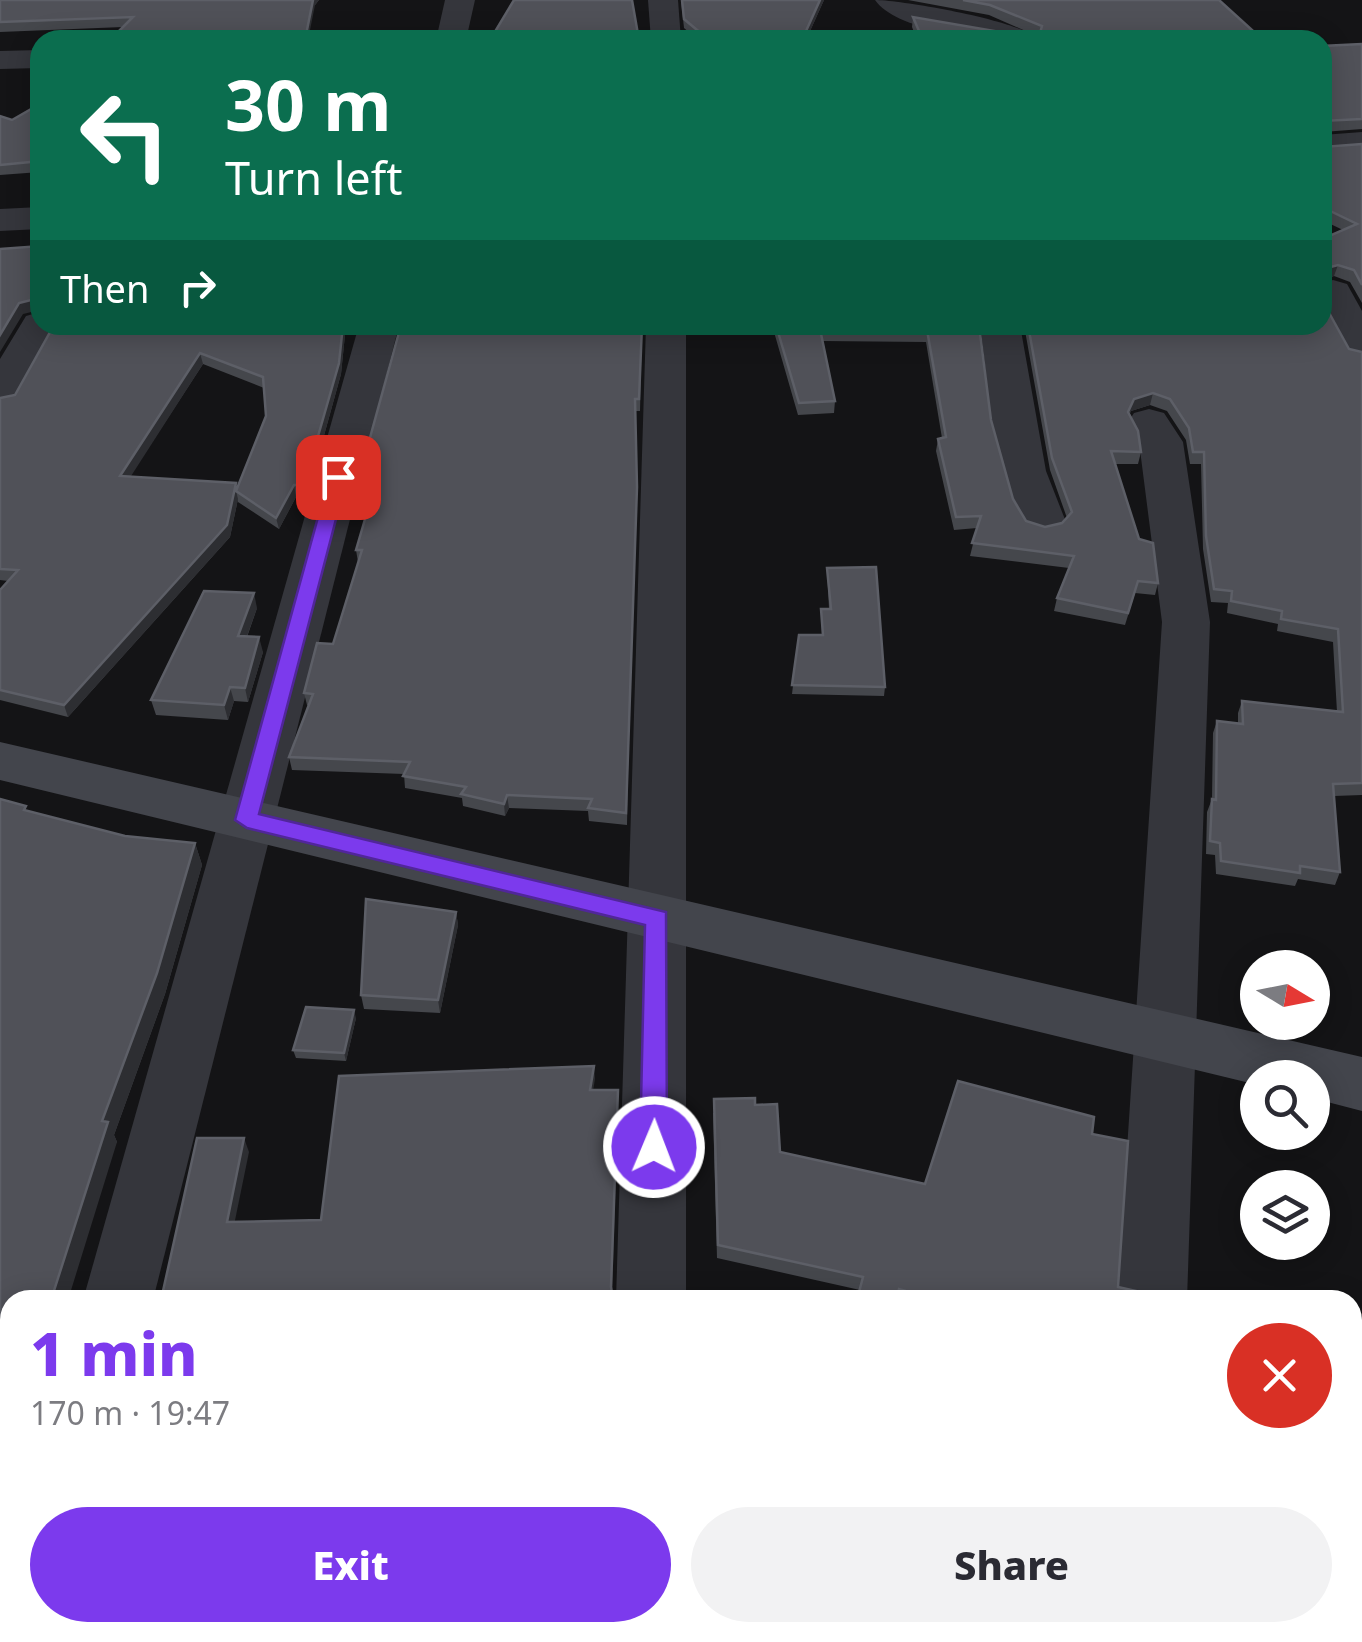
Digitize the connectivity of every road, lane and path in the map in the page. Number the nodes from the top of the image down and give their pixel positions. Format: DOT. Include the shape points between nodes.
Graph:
graph roads {
  1 [pos="460,0"];
  2 [pos="664,0"];
  3 [pos="890,0"];
  4 [pos="453,30"];
  5 [pos="666,30"];
  6 [pos="979,30"];
  7 [pos="30,59"];
  8 [pos="0,60"];
  9 [pos="1362,142"];
  10 [pos="1332,145"];
  11 [pos="30,218"];
  12 [pos="0,220"];
  13 [pos="1339,293"];
  14 [pos="34,335"];
  15 [pos="375,335"];
  16 [pos="666,335"];
  17 [pos="1002,335"];
  18 [pos="1362,350"];
  19 [pos="0,395"];
  20 [pos="1148,422"];
  21 [pos="1043,522"];
  22 [pos="0,761"];
  23 [pos="247,820"];
  24 [pos="658,918"];
  25 [pos="1168,1034"];
  26 [pos="1362,1084"];
  27 [pos="121,1290"];
  28 [pos="651,1290"];
  29 [pos="1153,1290"];
  1 -- 4 [label="street"];
  2 -- 5 [label="street"];
  3 -- 6 [label="street" via="906,13"];
  7 -- 8 [label="street"];
  9 -- 10 [label="street"];
  11 -- 12 [label="street"];
  13 -- 18 [label="street"];
  14 -- 19 [label="street"];
  15 -- 23 [label="street"];
  16 -- 24 [label="street"];
  17 -- 21 [label="street" via="1024,471"];
  20 -- 25 [label="street" via="1161,442 1186,622"];
  22 -- 23 [label="street"];
  23 -- 24 [label="street"];
  23 -- 27 [label="street"];
  24 -- 25 [label="street"];
  24 -- 28 [label="street"];
  25 -- 26 [label="street"];
  25 -- 29 [label="street"];
}
